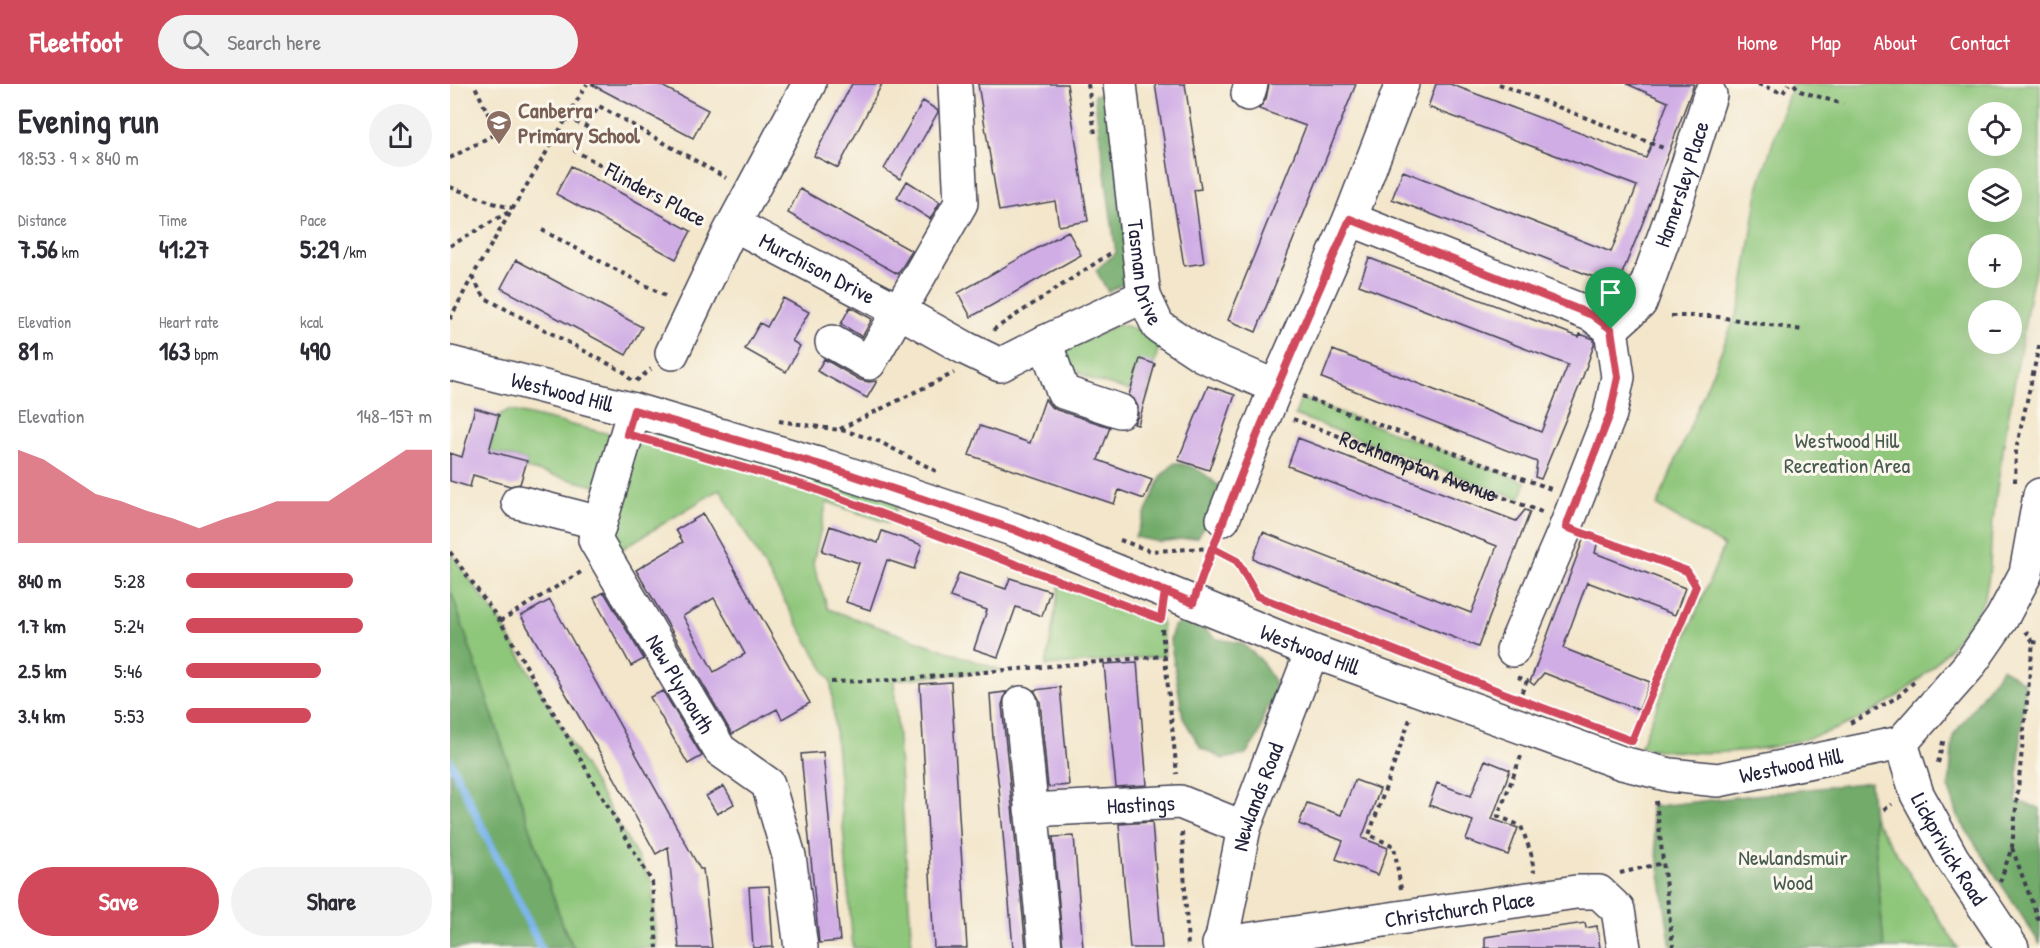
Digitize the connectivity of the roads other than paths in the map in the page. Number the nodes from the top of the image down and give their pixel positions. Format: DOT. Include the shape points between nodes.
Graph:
graph roads {
  1 [pos="809,84"];
  2 [pos="1120,84"];
  3 [pos="1402,84"];
  4 [pos="955,87"];
  5 [pos="1710,95"];
  6 [pos="1350,219"];
  7 [pos="732,229"];
  8 [pos="1144,296"];
  9 [pos="899,311"];
  10 [pos="1611,329"];
  11 [pos="832,342"];
  12 [pos="1045,342"];
  13 [pos="672,353"];
  14 [pos="450,363"];
  15 [pos="638,393"];
  16 [pos="1272,398"];
  17 [pos="1120,411"];
  18 [pos="2027,493"];
  19 [pos="518,502"];
  20 [pos="600,523"];
  21 [pos="1217,533"];
  22 [pos="1513,650"];
  23 [pos="1312,651"];
  24 [pos="1022,704"];
  25 [pos="1901,743"];
  26 [pos="1031,810"];
  27 [pos="1244,828"];
  28 [pos="1209,947"];
  29 [pos="801,948"];
  30 [pos="1045,948"];
  31 [pos="1624,948"];
  32 [pos="2012,948"];
  1 -- 7 [label="street, Flinders Place"];
  2 -- 8 [label="street, Tasman Drive"];
  3 -- 6 [label="street"];
  4 -- 9 [label="street, Murchison Drive" via="961,203"];
  5 -- 10 [label="street, Hamersley Place" via="1640,303"];
  6 -- 10 [label="street" via="1592,315"];
  6 -- 16 [label="street"];
  7 -- 9 [label="street, Murchison Drive"];
  7 -- 13 [label="street, Flinders Place"];
  8 -- 12 [label="street, Murchison Drive"];
  8 -- 16 [label="street, Tasman Drive" via="1158,326"];
  9 -- 11 [label="street, Murchison Drive" via="870,363"];
  9 -- 12 [label="street, Murchison Drive" via="1000,365"];
  10 -- 22 [label="street" via="1618,377 1610,414"];
  12 -- 17 [label="street" via="1063,392"];
  14 -- 15 [label="street, Westwood Hill"];
  15 -- 20 [label="street, New Plymouth"];
  15 -- 23 [label="street, Westwood Hill" via="828,467 1015,530"];
  16 -- 21 [label="street"];
  18 -- 25 [label="street" via="2026,573 2002,618 1968,667"];
  19 -- 20 [label="street"];
  20 -- 29 [label="street, New Plymouth" via="595,540 720,750 768,784 789,856"];
  23 -- 25 [label="street, Westwood Hill" via="1622,763 1670,775 1718,780"];
  23 -- 27 [label="street, Newlands Road"];
  24 -- 26 [label="street"];
  25 -- 32 [label="street, Lickprivick Road" via="1917,794 1952,858"];
  26 -- 27 [label="street, Hastings" via="1180,802"];
  26 -- 30 [label="street"];
  27 -- 28 [label="street, Newlands Road"];
  28 -- 31 [label="street, Christchurch Place" via="1576,892 1599,892 1618,910"];
}
